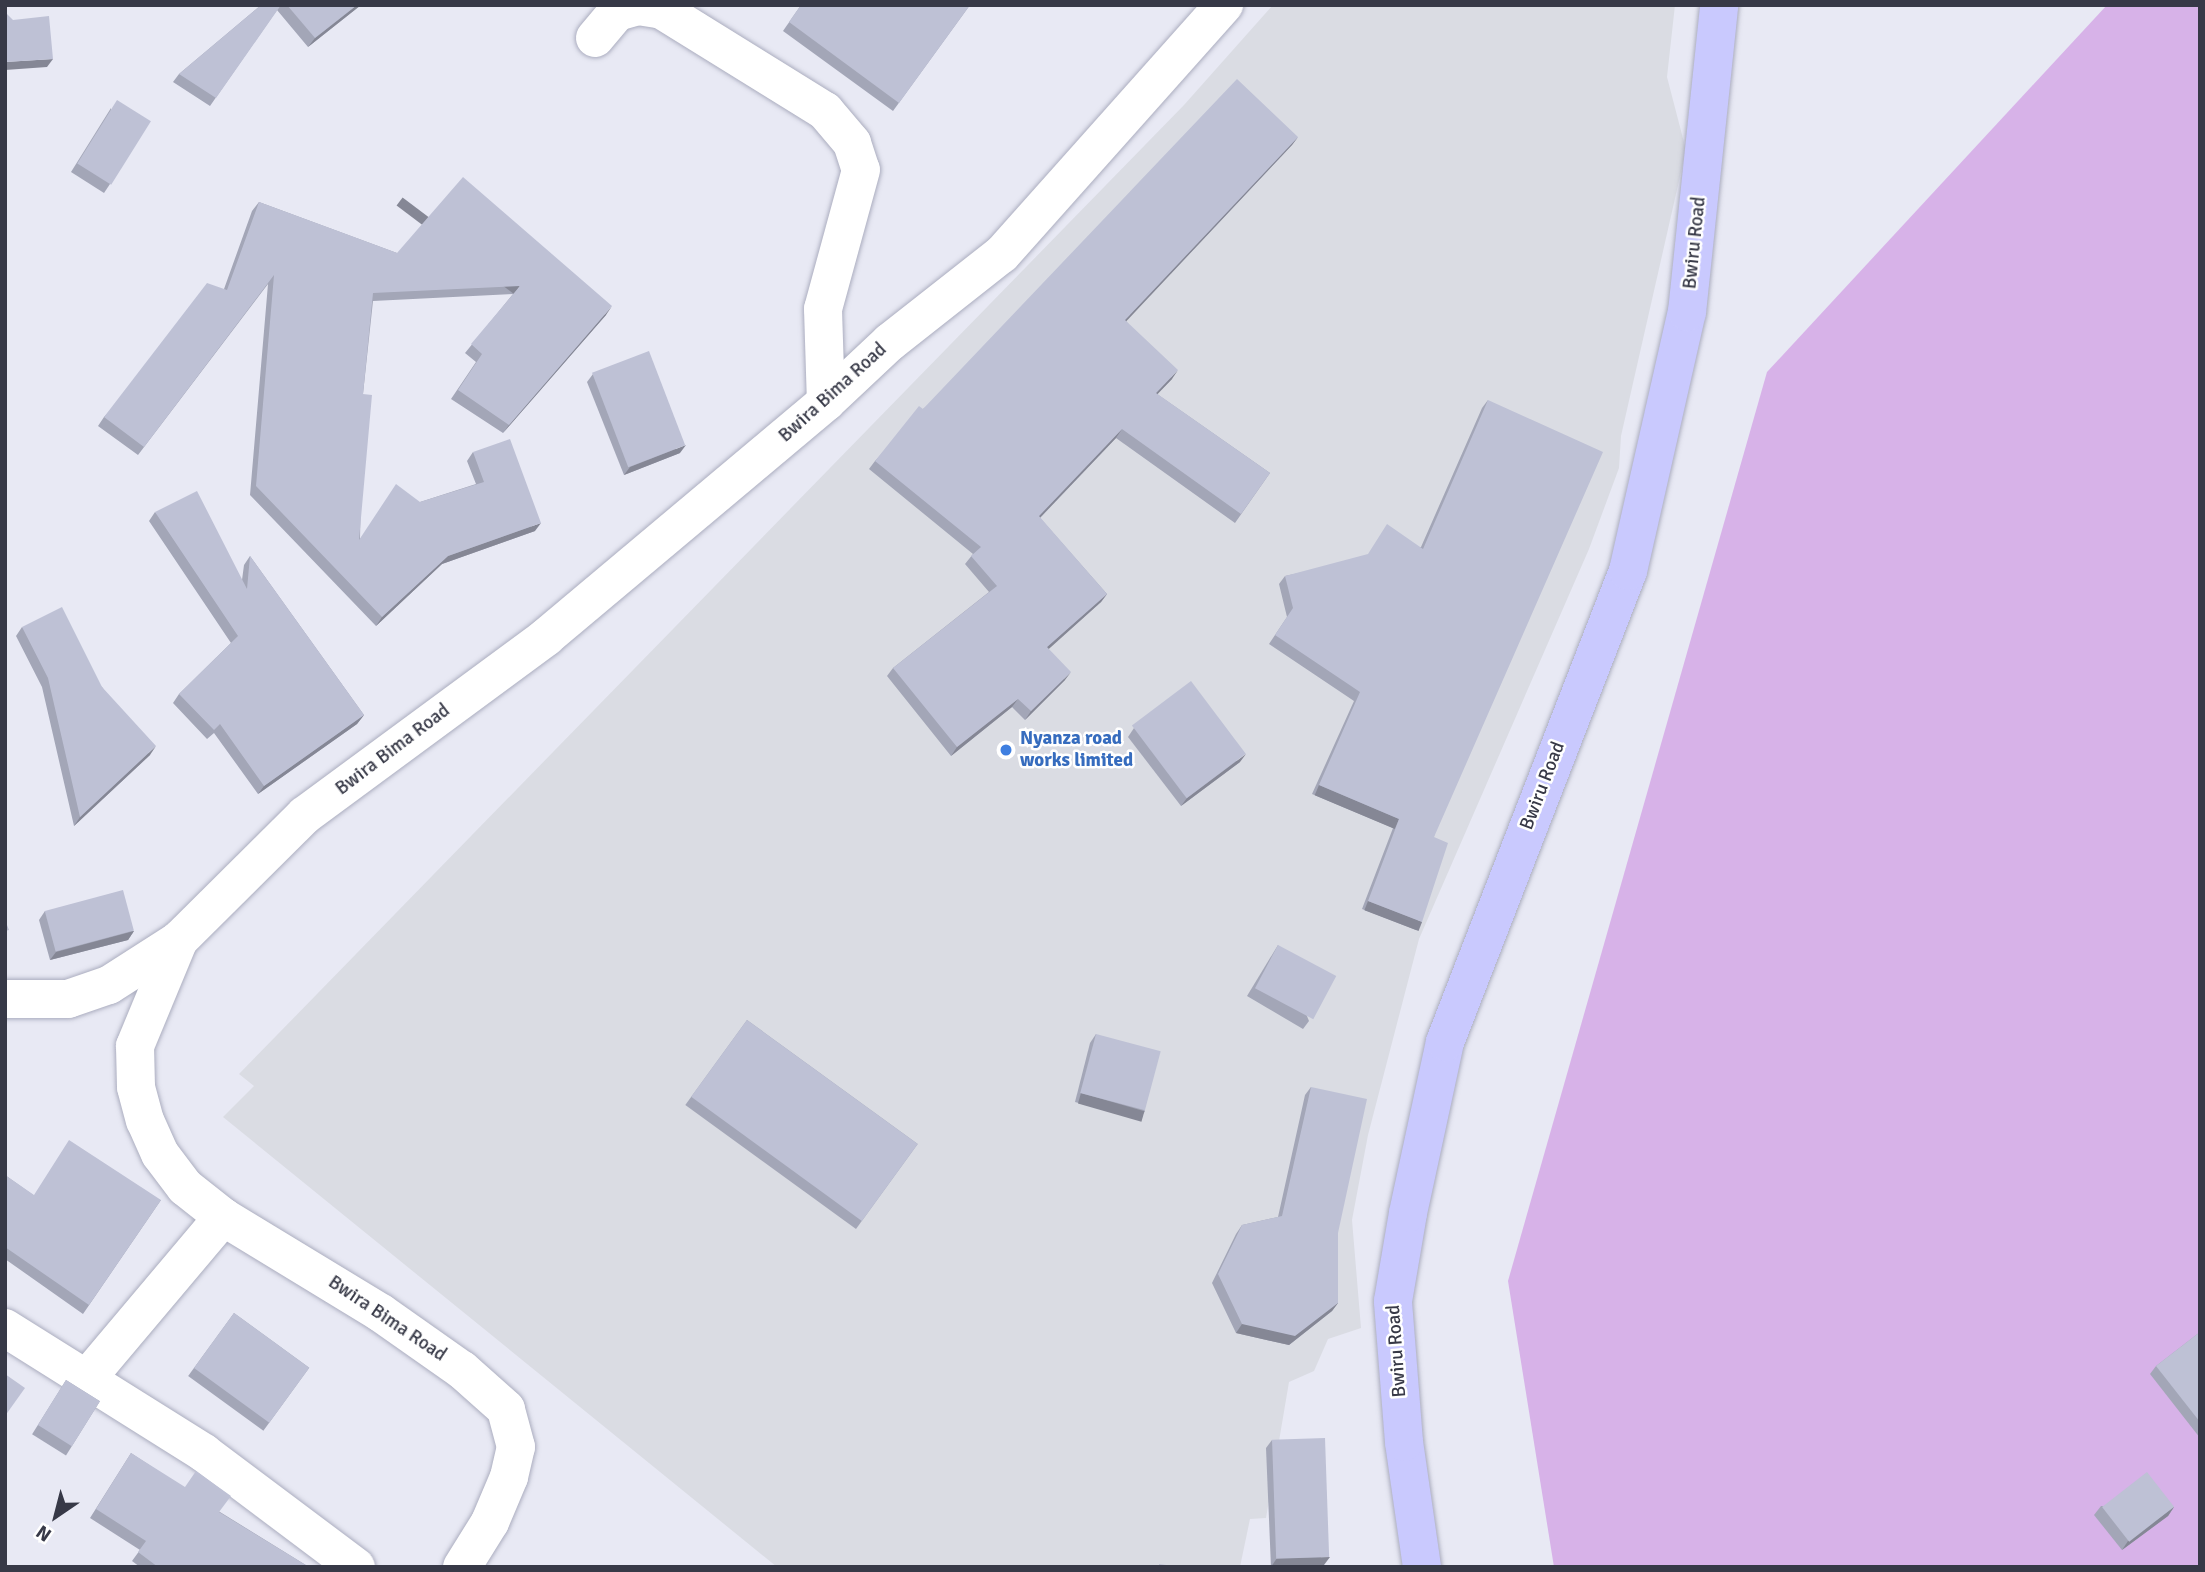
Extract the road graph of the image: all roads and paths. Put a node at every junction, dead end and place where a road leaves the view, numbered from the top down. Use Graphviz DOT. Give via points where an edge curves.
graph roads {
  1 [pos="1223,5"];
  2 [pos="1719,5"];
  3 [pos="595,38"];
  4 [pos="826,402"];
  5 [pos="179,940"];
  6 [pos="5,999"];
  7 [pos="223,1217"];
  8 [pos="5,1328"];
  9 [pos="89,1376"];
  10 [pos="356,1567"];
  11 [pos="462,1567"];
  12 [pos="1422,1567"];
  1 -- 4 [label="street, Bwira Bima Road" via="1002,254 890,342"];
  2 -- 12 [label="main road, Bwiru Road" via="1687,312 1628,571 1445,1042 1408,1213 1393,1301 1404,1442"];
  3 -- 4 [label="street" via="617,12 638,6 662,10 825,111 852,143 861,170 823,309"];
  4 -- 5 [label="street, Bwira Bima Road" via="546,637 305,815"];
  5 -- 6 [label="street" via="109,985 68,999"];
  5 -- 7 [label="street, Bwira Bima Road" via="135,1046 136,1087 160,1154 185,1187"];
  7 -- 9 [label="street"];
  7 -- 11 [label="street, Bwira Bima Road" via="382,1313 462,1370 506,1409 516,1447 509,1477 490,1522"];
  8 -- 9 [label="street"];
  9 -- 10 [label="street" via="204,1453"];
}
